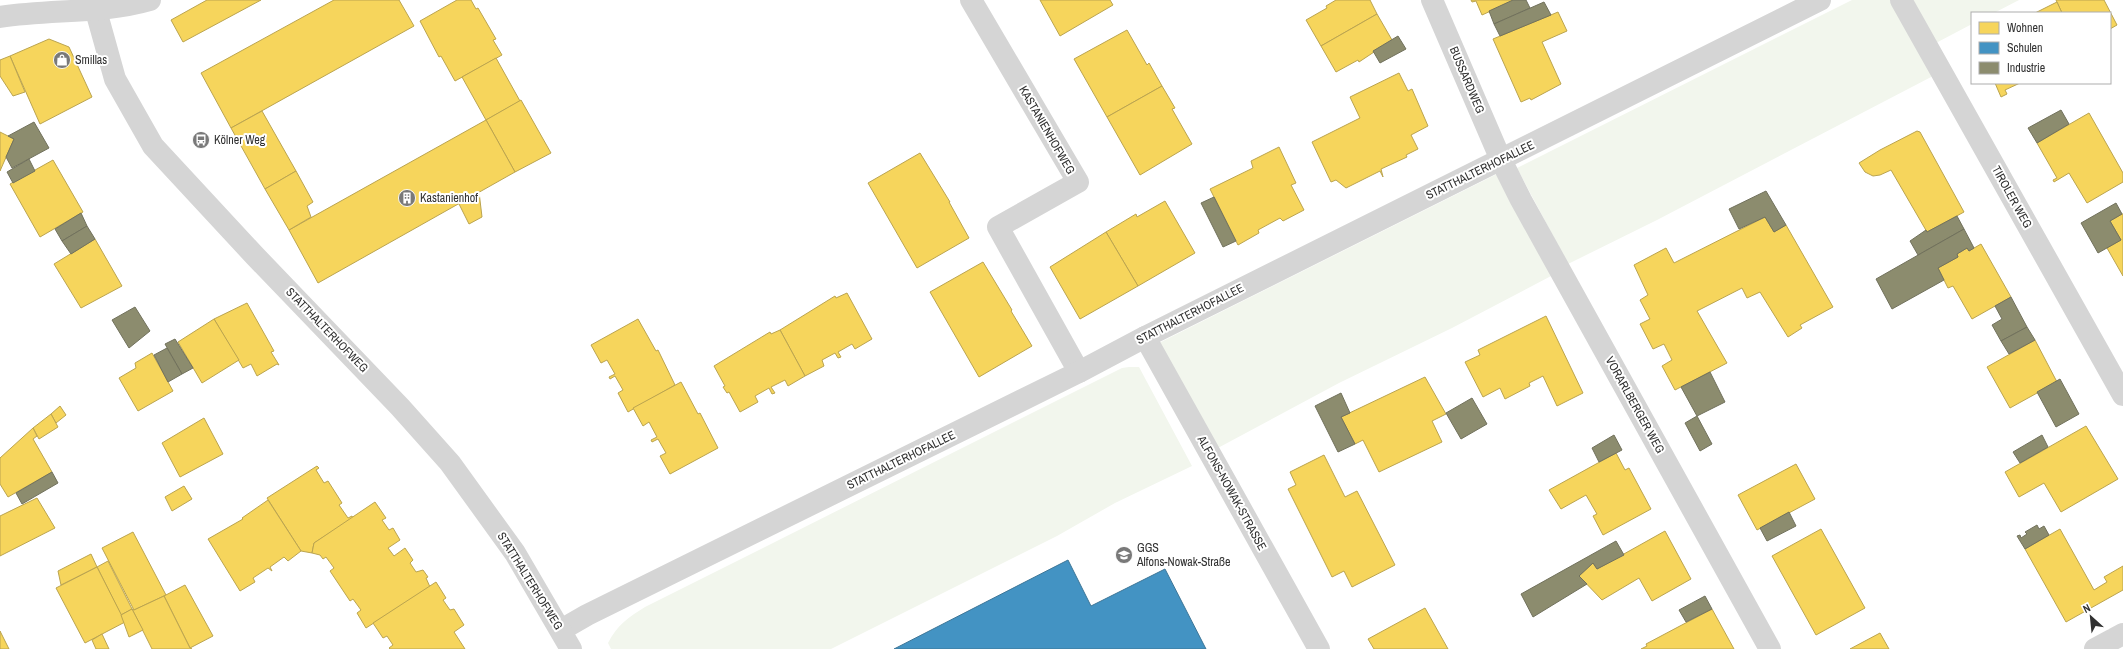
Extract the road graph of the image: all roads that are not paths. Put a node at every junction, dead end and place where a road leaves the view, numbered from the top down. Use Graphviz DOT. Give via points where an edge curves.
graph roads {
  1 [pos="150,0"];
  2 [pos="971,0"];
  3 [pos="1432,0"];
  4 [pos="1820,0"];
  5 [pos="1901,0"];
  6 [pos="94,4"];
  7 [pos="0,17"];
  8 [pos="1501,160"];
  9 [pos="1145,336"];
  10 [pos="1078,372"];
  11 [pos="2123,395"];
  12 [pos="561,630"];
  13 [pos="2123,634"];
  14 [pos="571,649"];
  15 [pos="1319,649"];
  16 [pos="1770,649"];
  17 [pos="2095,649"];
  1 -- 6 [label="street" via="117,8"];
  2 -- 10 [label="street, KASTANIENHOFWEG" via="1078,182 998,227"];
  3 -- 8 [label="street, BUSSARDWEG"];
  4 -- 8 [label="street, STATTHALTERHOFALLEE"];
  5 -- 11 [label="street, TIROLER WEG"];
  6 -- 7 [label="street"];
  6 -- 12 [label="street, STATTHALTERHOFWEG" via="115,79 153,146 400,407 450,464 515,553"];
  8 -- 9 [label="street, STATTHALTERHOFALLEE"];
  8 -- 16 [label="street, VORARLBERGER WEG"];
  9 -- 10 [label="street, STATTHALTERHOFALLEE"];
  9 -- 15 [label="street, ALFONS-NOWAK-STRASSE"];
  10 -- 12 [label="street, STATTHALTERHOFALLEE" via="586,615"];
  12 -- 14 [label="street, STATTHALTERHOFWEG"];
  13 -- 17 [label="street"];
}
